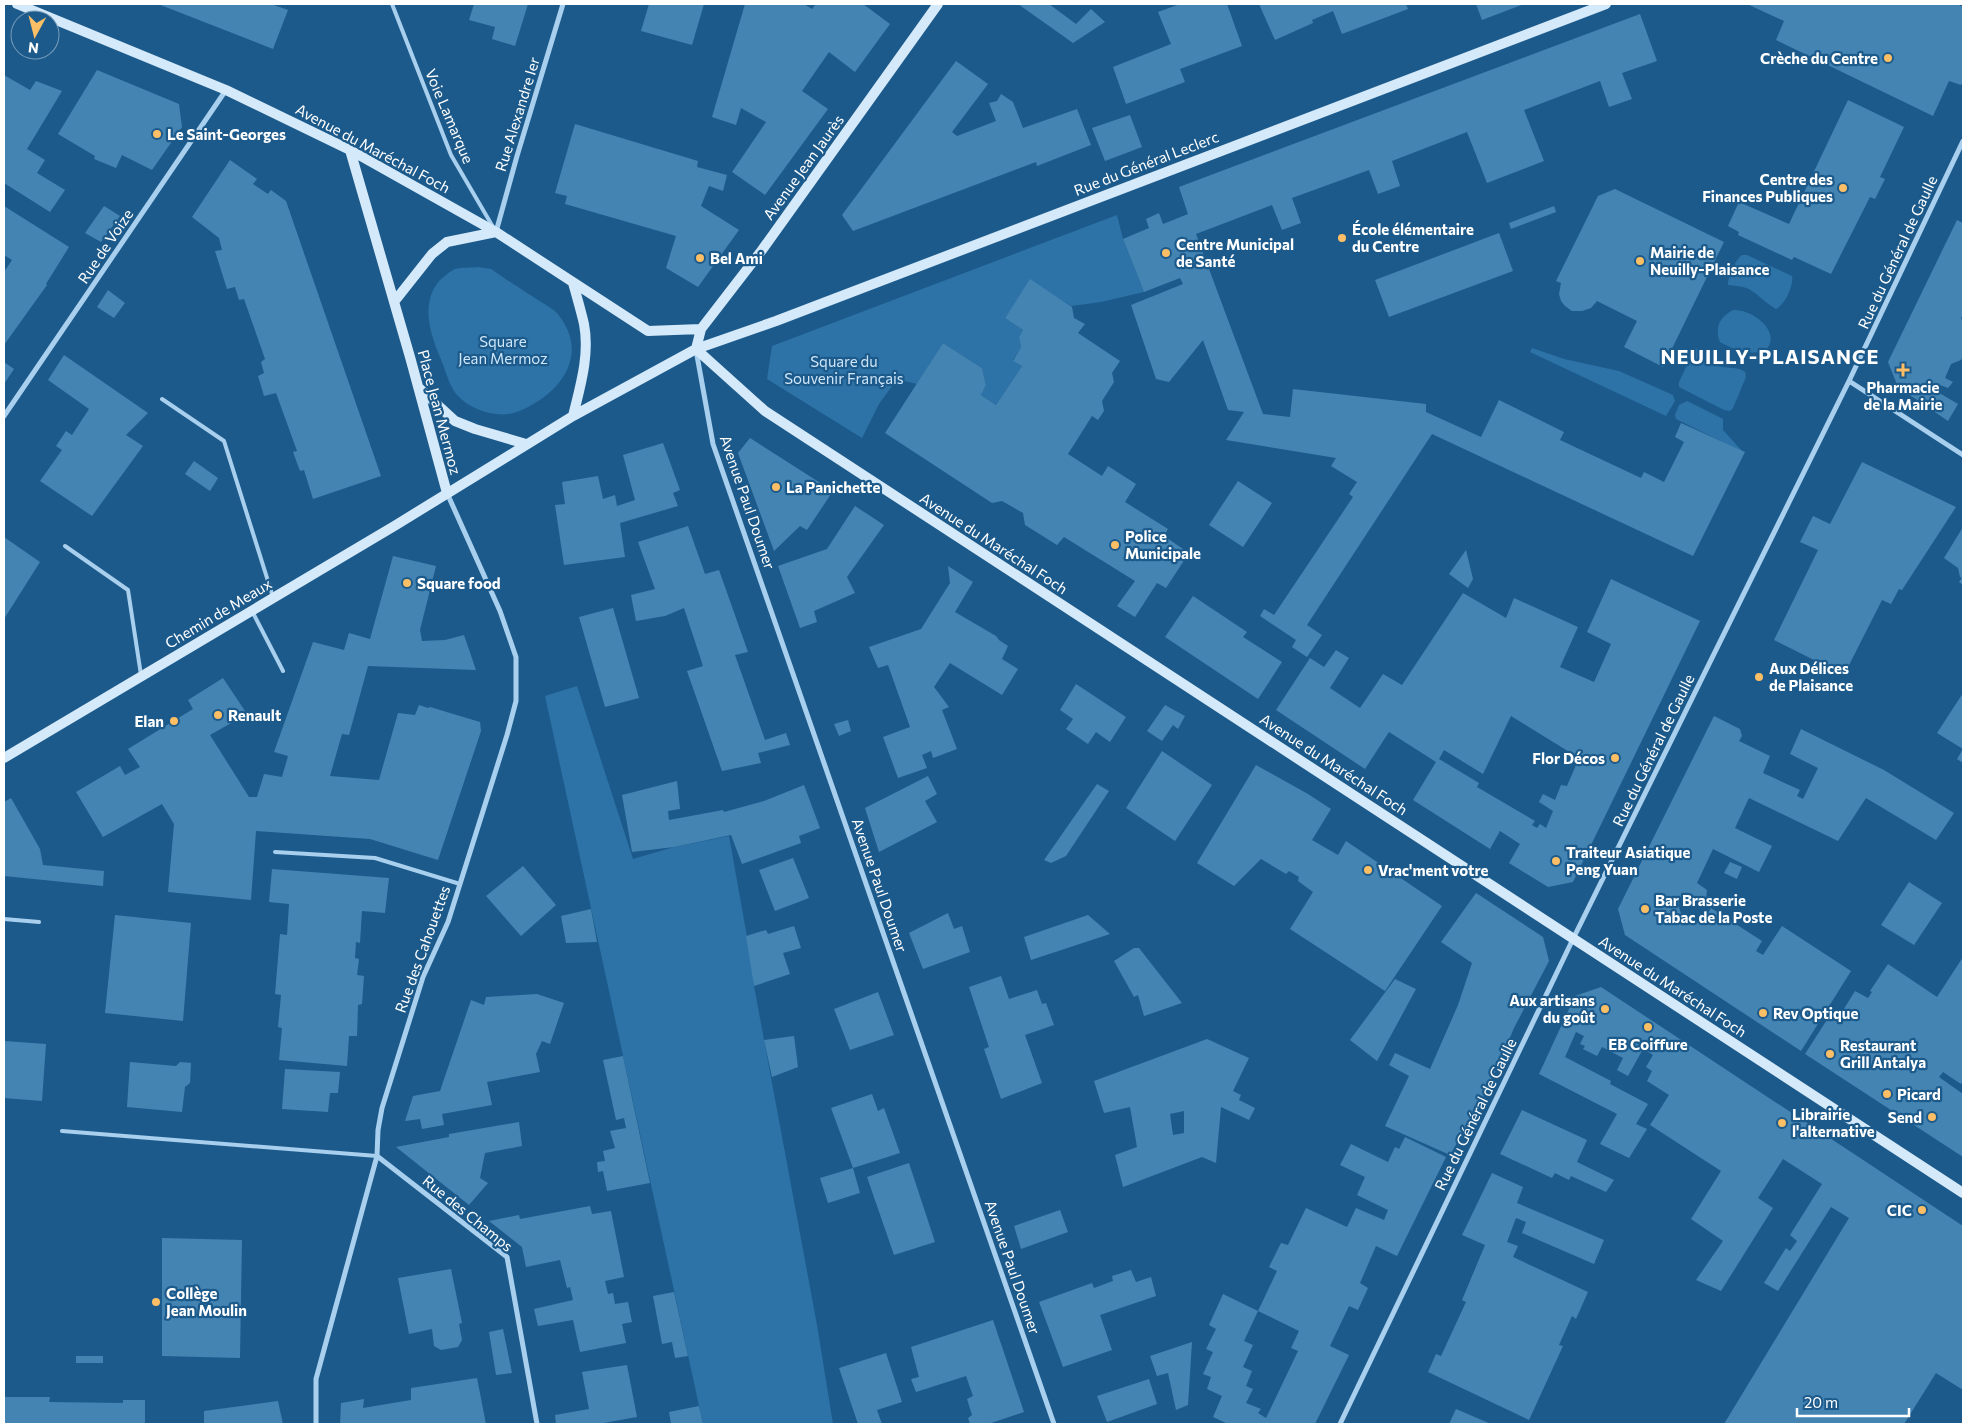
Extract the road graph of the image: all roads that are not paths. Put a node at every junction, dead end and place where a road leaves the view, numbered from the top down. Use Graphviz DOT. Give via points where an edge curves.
graph roads {
  1 [pos="17,4"];
  2 [pos="392,4"];
  3 [pos="563,4"];
  4 [pos="938,4"];
  5 [pos="1606,4"];
  6 [pos="226,90"];
  7 [pos="1963,141"];
  8 [pos="350,150"];
  9 [pos="496,232"];
  10 [pos="573,283"];
  11 [pos="394,302"];
  12 [pos="701,329"];
  13 [pos="696,350"];
  14 [pos="1849,381"];
  15 [pos="418,387"];
  16 [pos="162,400"];
  17 [pos="4,416"];
  18 [pos="572,416"];
  19 [pos="526,444"];
  20 [pos="1963,455"];
  21 [pos="446,493"];
  22 [pos="65,546"];
  23 [pos="273,598"];
  24 [pos="252,610"];
  25 [pos="283,671"];
  26 [pos="141,676"];
  27 [pos="4,758"];
  28 [pos="276,852"];
  29 [pos="460,884"];
  30 [pos="4,919"];
  31 [pos="39,922"];
  32 [pos="1573,939"];
  33 [pos="62,1131"];
  34 [pos="377,1156"];
  35 [pos="1963,1193"];
  36 [pos="316,1424"];
  37 [pos="537,1424"];
  38 [pos="1054,1424"];
  39 [pos="1340,1424"];
  1 -- 6 [label="main road, Avenue du Maréchal Foch"];
  2 -- 9 [label="lane, Voie Lamarque" via="451,155"];
  3 -- 9 [label="street, Rue Alexandre Ier"];
  4 -- 12 [label="main road, Avenue Jean Jaurès" via="762,250"];
  5 -- 13 [label="main road, Rue du Général Leclerc"];
  6 -- 8 [label="main road, Avenue du Maréchal Foch"];
  6 -- 17 [label="street, Rue de Voize"];
  7 -- 14 [label="street, Rue du Général de Gaulle"];
  8 -- 9 [label="main road, Avenue du Maréchal Foch"];
  8 -- 11 [label="main road, Place Jean Mermoz"];
  9 -- 10 [label="main road, Avenue du Maréchal Foch"];
  9 -- 11 [label="main road" via="446,242 432,254"];
  10 -- 12 [label="main road, Avenue du Maréchal Foch" via="648,331"];
  10 -- 18 [label="main road" via="586,347"];
  11 -- 15 [label="main road, Place Jean Mermoz"];
  12 -- 13 [label="main road, Avenue Jean Jaurès"];
  13 -- 18 [label="main road, Place Jean Mermoz"];
  13 -- 32 [label="main road, Avenue du Maréchal Foch" via="765,411"];
  13 -- 38 [label="street, Avenue Paul Doumer" via="713,444"];
  14 -- 20 [label="street"];
  14 -- 32 [label="street, Rue du Général de Gaulle"];
  15 -- 19 [label="main road" via="455,421"];
  15 -- 21 [label="main road, Place Jean Mermoz"];
  16 -- 23 [label="lane" via="224,441"];
  18 -- 19 [label="main road, Place Jean Mermoz"];
  19 -- 21 [label="main road, Place Jean Mermoz"];
  21 -- 23 [label="main road, Chemin de Meaux"];
  21 -- 29 [label="street, Rue des Cahouettes" via="500,611 516,657 516,702"];
  22 -- 26 [label="lane" via="128,590"];
  23 -- 24 [label="main road, Chemin de Meaux"];
  24 -- 25 [label="lane"];
  24 -- 26 [label="main road, Chemin de Meaux"];
  26 -- 27 [label="main road, Chemin de Meaux"];
  28 -- 29 [label="lane" via="376,858"];
  29 -- 34 [label="street, Rue des Cahouettes" via="448,922 423,977 382,1108"];
  30 -- 31 [label="lane"];
  32 -- 35 [label="main road, Avenue du Maréchal Foch"];
  32 -- 39 [label="street, Rue du Général de Gaulle"];
  33 -- 34 [label="lane"];
  34 -- 36 [label="street, Rue des Cahouettes" via="316,1379"];
  34 -- 37 [label="street, Rue des Champs" via="507,1258"];
}
